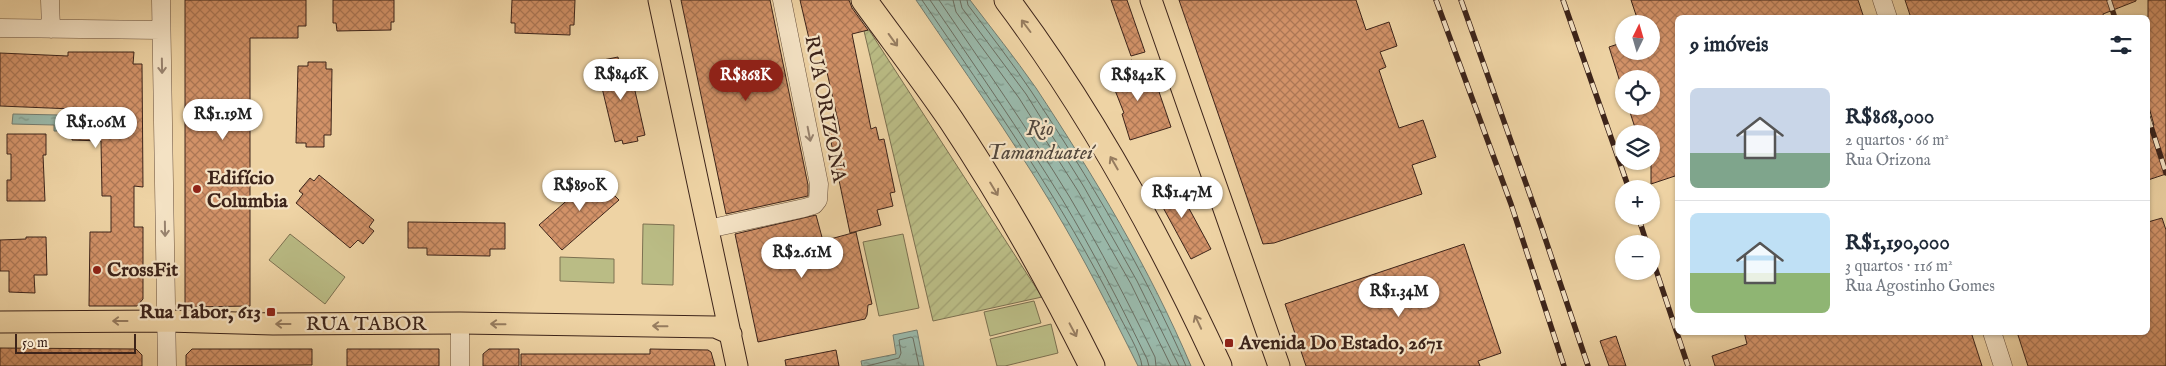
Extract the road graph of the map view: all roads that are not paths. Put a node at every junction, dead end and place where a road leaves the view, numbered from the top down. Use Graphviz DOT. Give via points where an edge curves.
graph roads {
  1 [pos="50,0"];
  2 [pos="161,0"];
  3 [pos="659,0"];
  4 [pos="782,0"];
  5 [pos="864,0"];
  6 [pos="1007,0"];
  7 [pos="1152,0"];
  8 [pos="1882,0"];
  9 [pos="1887,15"];
  10 [pos="0,28"];
  11 [pos="51,29"];
  12 [pos="161,30"];
  13 [pos="708,229"];
  14 [pos="722,297"];
  15 [pos="167,321"];
  16 [pos="0,322"];
  17 [pos="460,323"];
  18 [pos="709,327"];
  19 [pos="731,334"];
  20 [pos="1993,335"];
  21 [pos="167,366"];
  22 [pos="460,366"];
  23 [pos="737,366"];
  24 [pos="1092,366"];
  25 [pos="1219,366"];
  26 [pos="1279,366"];
  27 [pos="2003,366"];
  1 -- 11 [label="street"];
  2 -- 12 [label="street"];
  3 -- 13 [label="main road"];
  4 -- 13 [label="street, RUA ORIZONA, one-way" via="819,184 818,200 804,208"];
  5 -- 24 [label="highway, one-way" via="972,153"];
  25 -- 6 [label="highway, one-way" via="1188,299 1126,183 1080,105"];
  7 -- 26 [label="main road"];
  8 -- 9 [label="street"];
  10 -- 11 [label="street"];
  11 -- 12 [label="street"];
  12 -- 15 [label="street, one-way"];
  13 -- 14 [label="main road"];
  14 -- 18 [label="main road" via="718,314"];
  14 -- 19 [label="main road"];
  15 -- 16 [label="main road, RUA TABOR, one-way"];
  17 -- 15 [label="main road, RUA TABOR, one-way"];
  15 -- 21 [label="street"];
  18 -- 17 [label="main road, RUA TABOR, one-way"];
  17 -- 22 [label="street"];
  18 -- 19 [label="main road, RUA TABOR"];
  19 -- 23 [label="main road"];
  20 -- 27 [label="street"];
}
